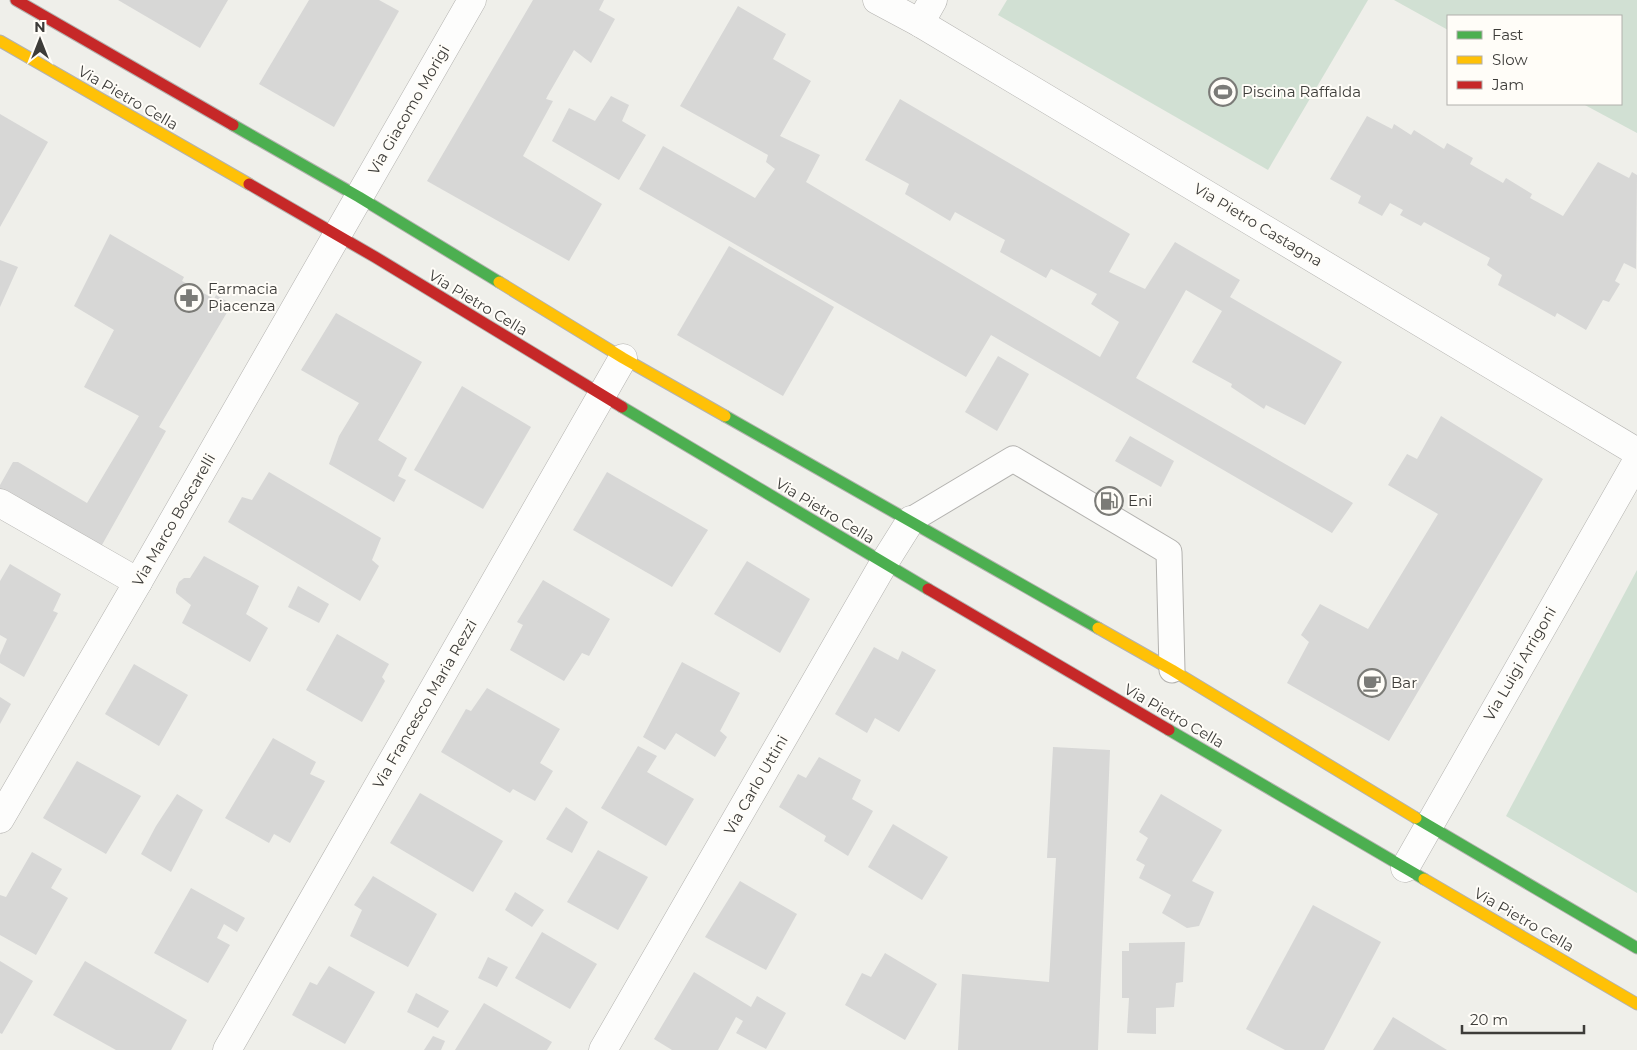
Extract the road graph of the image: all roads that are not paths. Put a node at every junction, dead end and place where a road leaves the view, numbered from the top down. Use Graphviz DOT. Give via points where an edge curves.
graph roads {
  1 [pos="16,0"];
  2 [pos="472,0"];
  3 [pos="877,0"];
  4 [pos="926,11"];
  5 [pos="0,41"];
  6 [pos="347,218"];
  7 [pos="624,358"];
  8 [pos="601,395"];
  9 [pos="1637,452"];
  10 [pos="1637,461"];
  11 [pos="0,503"];
  12 [pos="911,520"];
  13 [pos="884,563"];
  14 [pos="138,582"];
  15 [pos="1172,670"];
  16 [pos="0,819"];
  17 [pos="1428,826"];
  18 [pos="1405,868"];
  19 [pos="1637,948"];
  20 [pos="1637,1004"];
  21 [pos="226,1050"];
  22 [pos="603,1050"];
  1 -- 6 [label="main road, Via Pietro Cella"];
  2 -- 6 [label="street, Via Giacomo Morigi"];
  3 -- 4 [label="street, Via Pietro Castagna"];
  4 -- 9 [label="street, Via Pietro Castagna"];
  5 -- 6 [label="main road, Via Pietro Cella"];
  6 -- 7 [label="main road, Via Pietro Cella"];
  6 -- 8 [label="main road, Via Pietro Cella" via="374,257"];
  6 -- 14 [label="street, Via Marco Boscarelli"];
  7 -- 8 [label="street, Via Francesco Maria Rezzi"];
  7 -- 12 [label="main road, Via Pietro Cella"];
  8 -- 13 [label="main road, Via Pietro Cella"];
  8 -- 21 [label="street, Via Francesco Maria Rezzi"];
  10 -- 17 [label="street, Via Luigi Arrigoni"];
  11 -- 14 [label="street"];
  12 -- 13 [label="street, Via Carlo Uttini"];
  12 -- 15 [label="main road, Via Pietro Cella"];
  12 -- 15 [label="lane" via="1013,459 1169,552"];
  13 -- 18 [label="main road, Via Pietro Cella"];
  13 -- 22 [label="street, Via Carlo Uttini"];
  14 -- 16 [label="street, Via Marco Boscarelli"];
  15 -- 17 [label="main road, Via Pietro Cella"];
  17 -- 18 [label="street, Via Luigi Arrigoni"];
  17 -- 19 [label="main road, Via Pietro Cella"];
  18 -- 20 [label="main road, Via Pietro Cella"];
}
